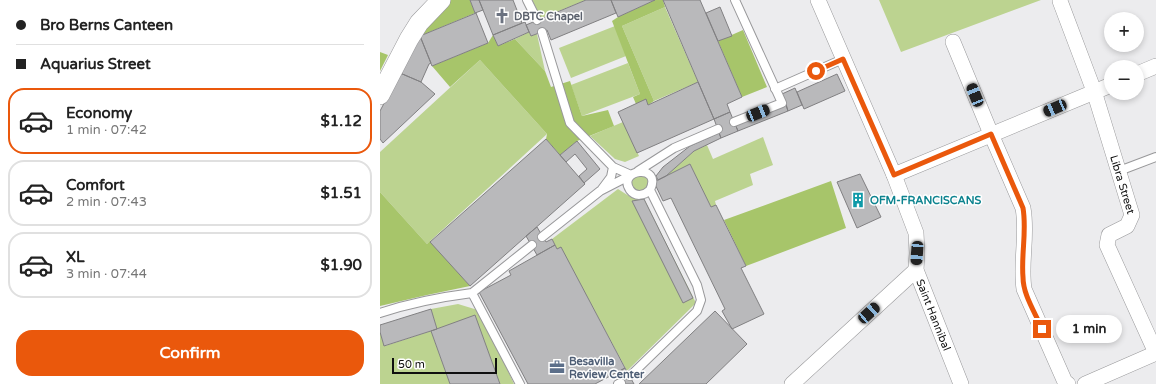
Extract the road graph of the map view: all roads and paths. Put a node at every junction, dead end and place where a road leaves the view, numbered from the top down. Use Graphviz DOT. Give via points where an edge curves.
graph roads {
  1 [pos="441,0"];
  2 [pos="527,0"];
  3 [pos="735,0"];
  4 [pos="818,0"];
  5 [pos="1060,1"];
  6 [pos="537,20"];
  7 [pos="542,32"];
  8 [pos="953,42"];
  9 [pos="843,59"];
  10 [pos="1156,66"];
  11 [pos="1144,71"];
  12 [pos="1104,87"];
  13 [pos="775,89"];
  14 [pos="1094,91"];
  15 [pos="380,95"];
  16 [pos="734,122"];
  17 [pos="718,129"];
  18 [pos="991,134"];
  19 [pos="1156,157"];
  20 [pos="613,167"];
  21 [pos="1120,171"];
  22 [pos="635,173"];
  23 [pos="894,175"];
  24 [pos="650,190"];
  25 [pos="600,191"];
  26 [pos="542,237"];
  27 [pos="532,245"];
  28 [pos="916,270"];
  29 [pos="472,293"];
  30 [pos="380,312"];
  31 [pos="1156,353"];
  32 [pos="630,376"];
  33 [pos="955,381"];
  34 [pos="520,384"];
  35 [pos="792,384"];
  36 [pos="1068,384"];
  37 [pos="1085,384"];
  1 -- 15 [label="street" via="419,23 409,38"];
  2 -- 6 [label="lane"];
  3 -- 13 [label="lane"];
  4 -- 9 [label="street, Saint Hannibal"];
  5 -- 14 [label="street, Libra Street"];
  7 -- 20 [label="lane" via="570,123"];
  8 -- 18 [label="street"];
  9 -- 13 [label="lane"];
  9 -- 23 [label="street, Saint Hannibal"];
  10 -- 11 [label="street"];
  12 -- 14 [label="street"];
  13 -- 16 [label="lane" via="782,103"];
  14 -- 18 [label="street"];
  14 -- 21 [label="street, Libra Street"];
  17 -- 22 [label="lane" via="674,148"];
  18 -- 23 [label="street"];
  18 -- 36 [label="street" via="1023,208 1024,289"];
  19 -- 21 [label="lane"];
  20 -- 22 [label="lane"];
  20 -- 25 [label="lane" via="611,177"];
  21 -- 31 [label="street, Libra Street" via="1132,215 1127,226 1109,236 1107,245"];
  22 -- 24 [label="lane" via="649,175 652,183"];
  22 -- 24 [label="lane" via="629,178 628,186 633,193 644,195"];
  22 -- 25 [label="lane"];
  23 -- 28 [label="street, Saint Hannibal" via="916,233"];
  24 -- 32 [label="lane" via="697,284 701,300 697,311"];
  25 -- 26 [label="lane"];
  27 -- 29 [label="lane"];
  28 -- 33 [label="street, Saint Hannibal"];
  28 -- 35 [label="street"];
  29 -- 30 [label="lane" via="434,298"];
  29 -- 34 [label="lane"];
  31 -- 37 [label="street"];
}
